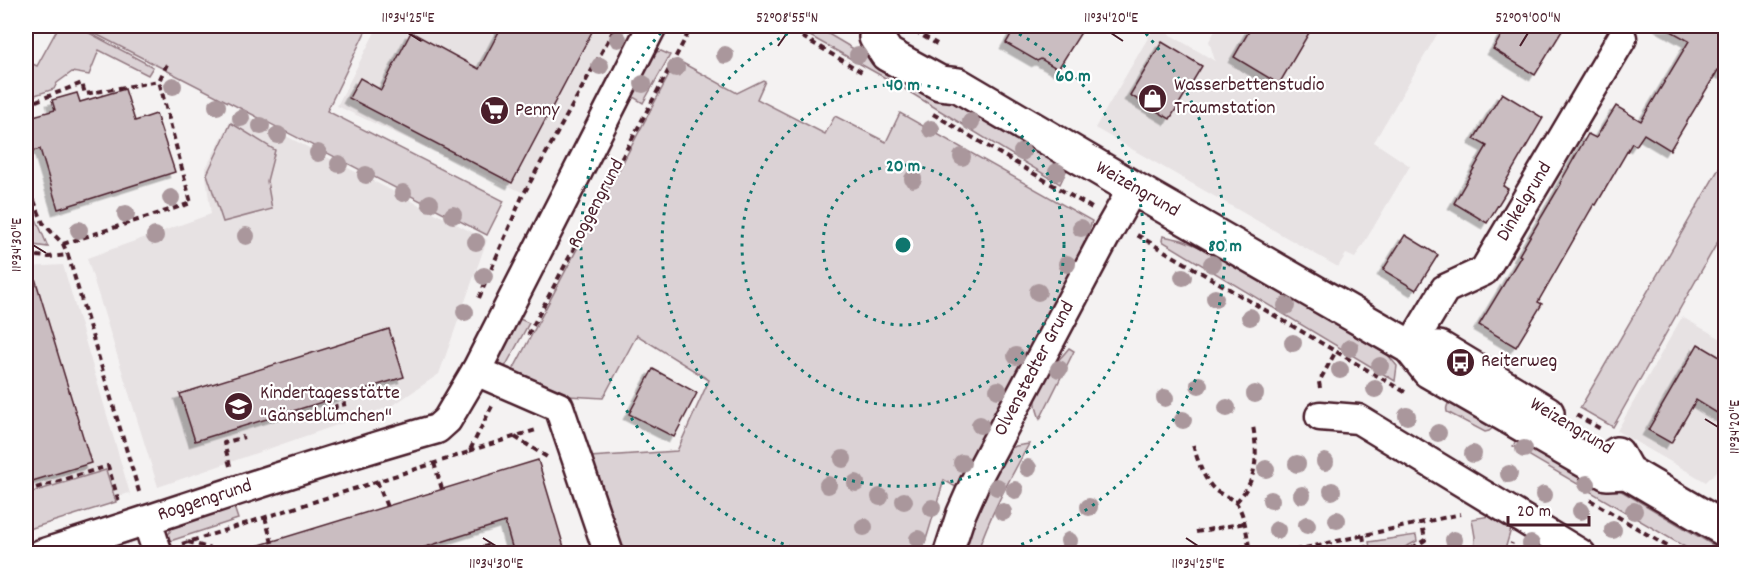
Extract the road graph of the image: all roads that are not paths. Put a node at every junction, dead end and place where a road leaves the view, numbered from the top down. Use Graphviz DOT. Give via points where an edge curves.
graph roads {
  1 [pos="652,26"];
  2 [pos="867,31"];
  3 [pos="1622,38"];
  4 [pos="1133,188"];
  5 [pos="1410,347"];
  6 [pos="476,371"];
  7 [pos="1320,416"];
  8 [pos="145,512"];
  9 [pos="1725,530"];
  10 [pos="41,554"];
  11 [pos="158,554"];
  12 [pos="609,554"];
  13 [pos="948,554"];
  14 [pos="1581,554"];
  1 -- 6 [label="street, Roggengrund"];
  2 -- 4 [label="main road, Weizengrund" via="897,40 950,68 958,85"];
  3 -- 5 [label="street, Dinkelgrund" via="1484,271 1445,289"];
  4 -- 5 [label="main road, Weizengrund"];
  4 -- 13 [label="street, Olvenstedter Grund" via="976,480"];
  5 -- 9 [label="main road, Weizengrund" via="1439,348 1619,455 1627,472"];
  6 -- 8 [label="street, Roggengrund" via="447,420 437,429"];
  6 -- 12 [label="street" via="559,407"];
  7 -- 14 [label="street" via="1358,419"];
  8 -- 10 [label="street, Roggengrund"];
  8 -- 11 [label="street, Roggengrund"];
}
